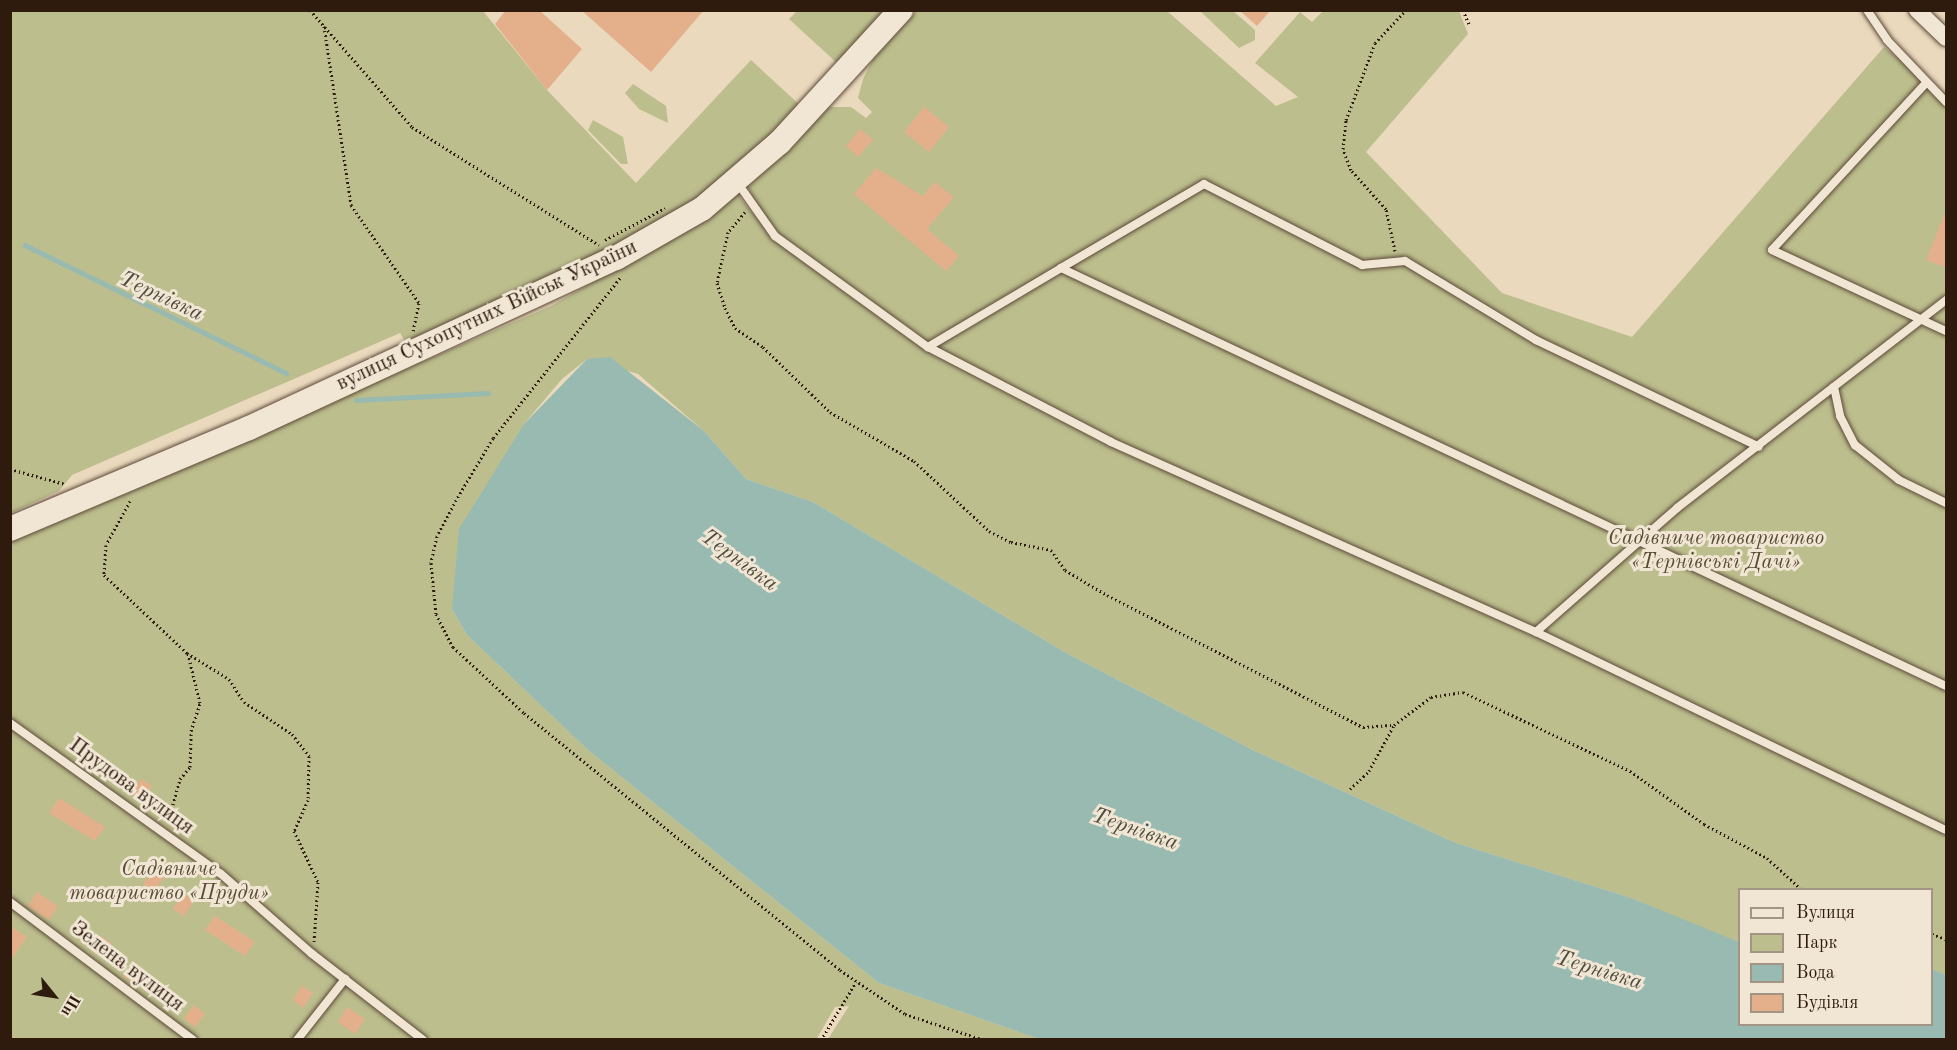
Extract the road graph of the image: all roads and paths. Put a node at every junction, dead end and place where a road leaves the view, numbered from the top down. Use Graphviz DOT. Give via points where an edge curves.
graph roads {
  1 [pos="310,10"];
  2 [pos="901,10"];
  3 [pos="1406,10"];
  4 [pos="1463,10"];
  5 [pos="1867,10"];
  6 [pos="1917,10"];
  7 [pos="324,24"];
  8 [pos="1470,24"];
  9 [pos="1947,38"];
  10 [pos="1926,83"];
  11 [pos="1947,102"];
  12 [pos="737,182"];
  13 [pos="752,204"];
  14 [pos="672,205"];
  15 [pos="590,252"];
  16 [pos="613,258"];
  17 [pos="1397,262"];
  18 [pos="1061,268"];
  19 [pos="1947,300"];
  20 [pos="1921,319"];
  21 [pos="1947,332"];
  22 [pos="422,336"];
  23 [pos="928,347"];
  24 [pos="1834,387"];
  25 [pos="1759,447"];
  26 [pos="10,469"];
  27 [pos="143,473"];
  28 [pos="73,481"];
  29 [pos="1947,503"];
  30 [pos="10,529"];
  31 [pos="1641,539"];
  32 [pos="1536,632"];
  33 [pos="187,652"];
  34 [pos="1947,686"];
  35 [pos="11,724"];
  36 [pos="1394,725"];
  37 [pos="1350,789"];
  38 [pos="1947,830"];
  39 [pos="165,834"];
  40 [pos="1800,888"];
  41 [pos="10,902"];
  42 [pos="311,953"];
  43 [pos="345,980"];
  44 [pos="856,982"];
  45 [pos="193,1040"];
  46 [pos="297,1040"];
  47 [pos="423,1040"];
  48 [pos="821,1040"];
  49 [pos="984,1040"];
  1 -- 7 [label="path"];
  2 -- 12 [label="street, вулиця Сухопутних Військ України"];
  3 -- 17 [label="path" via="1375,43 1346,120 1343,149 1351,170 1386,209"];
  4 -- 8 [label="path"];
  5 -- 10 [label="lane"];
  6 -- 9 [label="street"];
  7 -- 16 [label="path" via="412,127"];
  7 -- 22 [label="path" via="351,206 419,303 412,340"];
  10 -- 11 [label="lane"];
  10 -- 20 [label="lane" via="1772,250"];
  12 -- 13 [label="lane"];
  12 -- 16 [label="street, вулиця Сухопутних Військ України" via="702,209"];
  13 -- 23 [label="lane" via="775,236"];
  13 -- 36 [label="path" via="728,232 717,283 725,308 735,328 763,347 830,412 914,460 989,531 1011,542 1051,550 1065,570 1107,594 1363,727"];
  14 -- 16 [label="path" via="645,214"];
  15 -- 16 [label="path"];
  16 -- 27 [label="street, вулиця Сухопутних Військ України"];
  16 -- 44 [label="path" via="493,438 437,536 431,563 436,614 453,646 524,713"];
  17 -- 18 [label="lane" via="1362,265 1204,184"];
  17 -- 25 [label="lane" via="1405,261 1536,340"];
  18 -- 23 [label="lane"];
  18 -- 31 [label="lane"];
  19 -- 20 [label="lane"];
  20 -- 21 [label="lane"];
  20 -- 24 [label="lane"];
  23 -- 32 [label="lane" via="1111,442"];
  24 -- 25 [label="lane"];
  24 -- 29 [label="lane" via="1839,416 1855,445 1899,480"];
  25 -- 31 [label="lane"];
  26 -- 28 [label="path" via="63,484"];
  27 -- 30 [label="street, вулиця Сухопутних Військ України"];
  27 -- 33 [label="path" via="140,491 115,521 104,575"];
  31 -- 32 [label="lane"];
  31 -- 34 [label="lane"];
  32 -- 38 [label="lane"];
  33 -- 39 [label="path" via="198,676 200,703 191,731 190,767 180,779"];
  33 -- 42 [label="path" via="229,679 244,702 292,734 309,756 308,800 294,831 318,882"];
  35 -- 39 [label="lane, Прудова вулиця"];
  36 -- 37 [label="path" via="1369,771"];
  36 -- 40 [label="path" via="1431,698 1462,692 1630,771 1704,824 1767,858"];
  39 -- 42 [label="lane, Прудова вулиця" via="221,874"];
  41 -- 45 [label="lane, Зелена вулиця"];
  42 -- 43 [label="lane, Прудова вулиця"];
  43 -- 46 [label="lane"];
  43 -- 47 [label="lane, Прудова вулиця"];
  44 -- 48 [label="path"];
  44 -- 49 [label="path" via="905,1014"];
}
